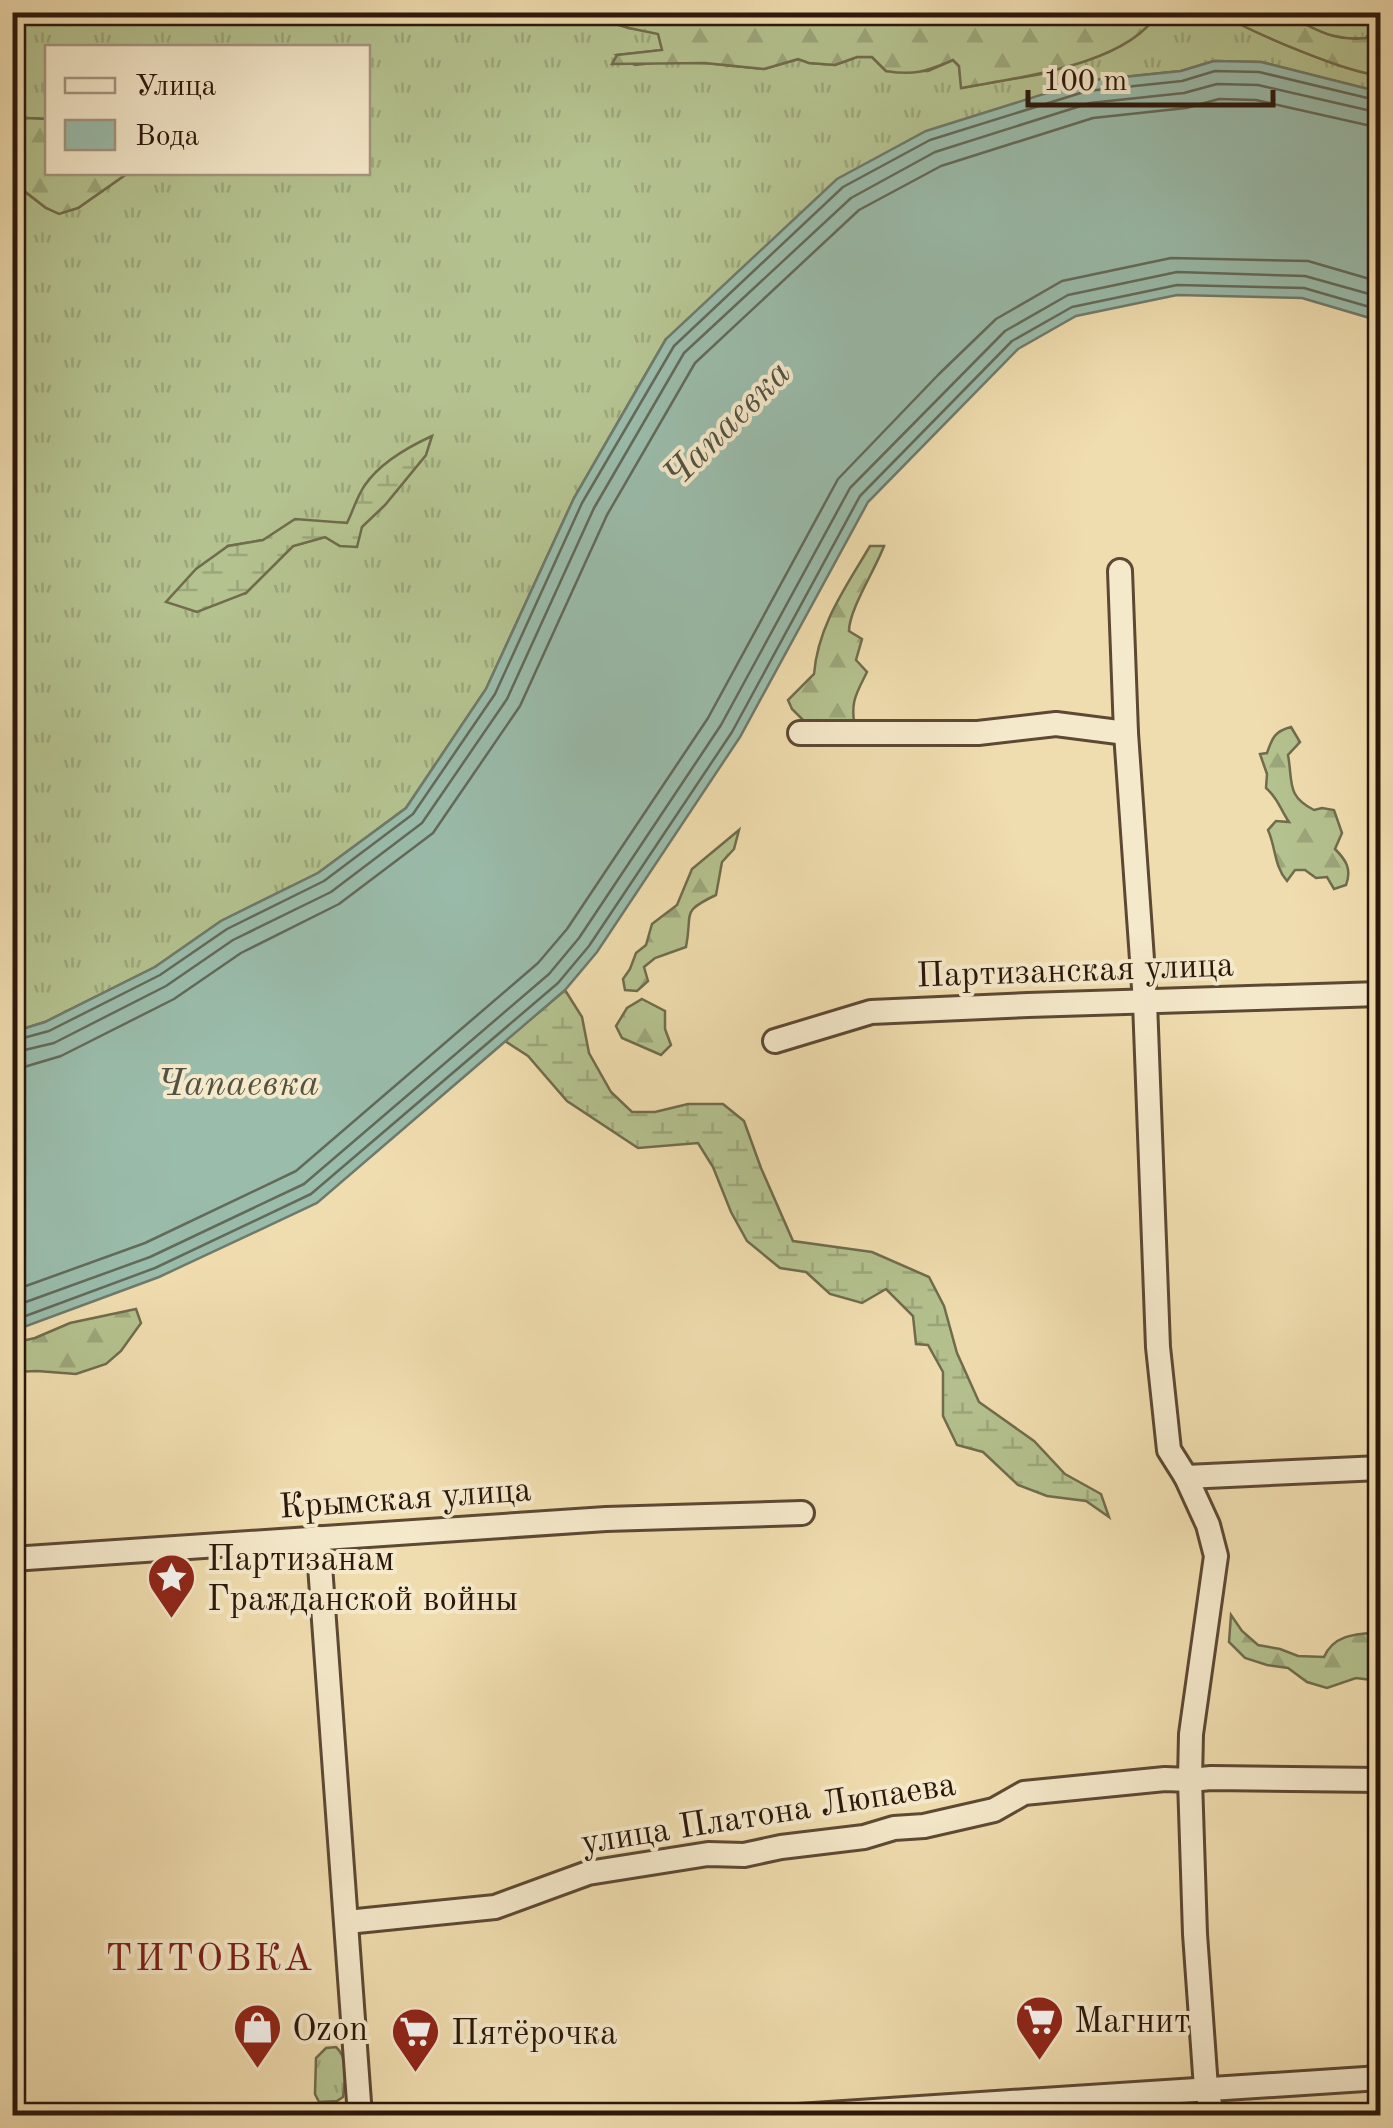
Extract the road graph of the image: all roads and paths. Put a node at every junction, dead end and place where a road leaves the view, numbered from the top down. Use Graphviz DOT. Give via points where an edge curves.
graph roads {
  1 [pos="1120,571"];
  2 [pos="800,733"];
  3 [pos="1126,733"];
  4 [pos="1380,994"];
  5 [pos="1144,1002"];
  6 [pos="776,1041"];
  7 [pos="1380,1468"];
  8 [pos="1186,1477"];
  9 [pos="802,1513"];
  10 [pos="318,1538"];
  11 [pos="13,1559"];
  12 [pos="12,1584"];
  13 [pos="1190,1780"];
  14 [pos="1380,1780"];
  15 [pos="347,1922"];
  16 [pos="1380,2078"];
  17 [pos="1206,2088"];
  18 [pos="800,2115"];
  19 [pos="360,2116"];
  20 [pos="1213,2116"];
  1 -- 3 [label="street"];
  2 -- 3 [label="street" via="978,733 1056,724"];
  3 -- 5 [label="street"];
  4 -- 5 [label="street, Партизанская улица"];
  5 -- 6 [label="street, Партизанская улица" via="871,1012"];
  5 -- 8 [label="street" via="1158,1346 1169,1450"];
  7 -- 8 [label="street"];
  8 -- 13 [label="street" via="1216,1556"];
  9 -- 10 [label="street, Крымская улица"];
  10 -- 11 [label="street, Крымская улица"];
  10 -- 15 [label="street"];
  11 -- 12 [label="street"];
  13 -- 14 [label="street, улица Платона Люпаева"];
  13 -- 15 [label="street, улица Платона Люпаева" via="1024,1793 994,1810 924,1826 588,1873 495,1907"];
  13 -- 17 [label="street"];
  15 -- 19 [label="street"];
  16 -- 17 [label="street"];
  17 -- 18 [label="street"];
  17 -- 20 [label="street"];
}
